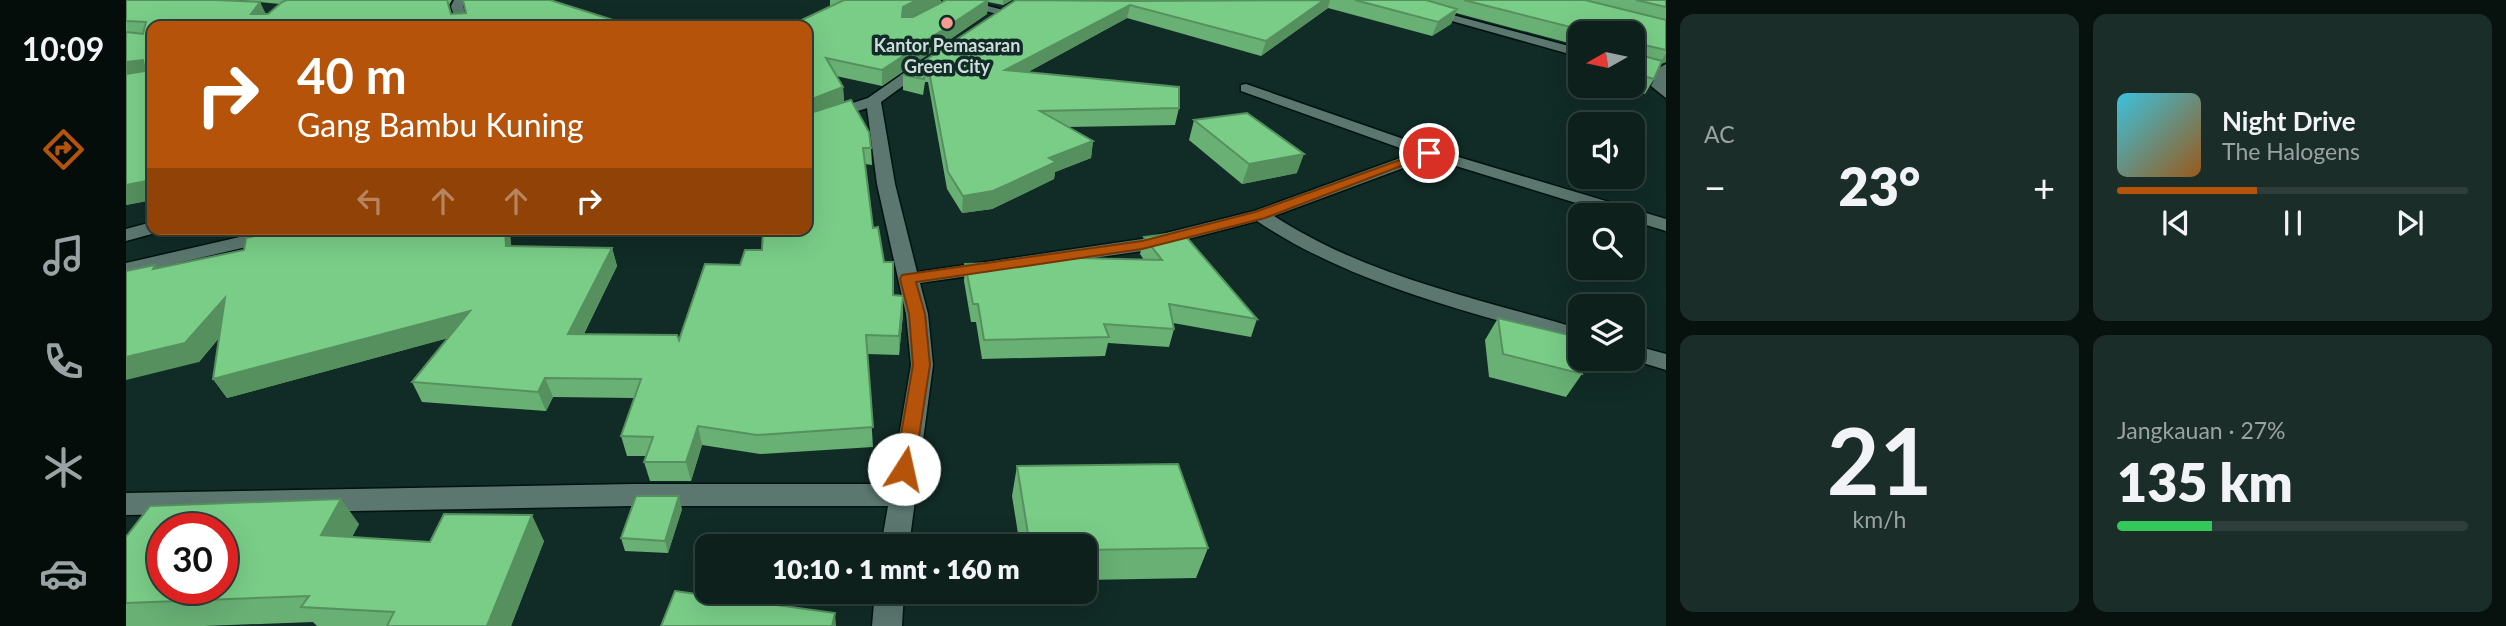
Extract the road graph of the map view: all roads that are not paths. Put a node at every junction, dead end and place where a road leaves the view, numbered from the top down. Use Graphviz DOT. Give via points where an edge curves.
graph roads {
  1 [pos="460,0"];
  2 [pos="1383,0"];
  3 [pos="952,2"];
  4 [pos="462,21"];
  5 [pos="989,21"];
  6 [pos="1568,50"];
  7 [pos="936,57"];
  8 [pos="1661,70"];
  9 [pos="1246,88"];
  10 [pos="1666,94"];
  11 [pos="873,101"];
  12 [pos="812,120"];
  13 [pos="1429,153"];
  14 [pos="1260,215"];
  15 [pos="1666,225"];
  16 [pos="147,229"];
  17 [pos="126,235"];
  18 [pos="274,235"];
  19 [pos="126,269"];
  20 [pos="908,279"];
  21 [pos="1568,332"];
  22 [pos="1645,356"];
  23 [pos="1666,362"];
  24 [pos="900,495"];
  25 [pos="126,504"];
  26 [pos="896,534"];
  27 [pos="889,604"];
  28 [pos="887,626"];
  1 -- 4 [label="street"];
  2 -- 6 [label="street"];
  3 -- 5 [label="street" via="1010,9"];
  7 -- 11 [label="street"];
  8 -- 10 [label="street" via="1658,86"];
  9 -- 13 [label="street"];
  11 -- 12 [label="street"];
  11 -- 20 [label="street"];
  13 -- 14 [label="street"];
  13 -- 15 [label="street"];
  14 -- 20 [label="street" via="1111,251"];
  14 -- 21 [label="street" via="1362,271"];
  16 -- 17 [label="street"];
  18 -- 19 [label="street"];
  20 -- 24 [label="street" via="922,365"];
  22 -- 23 [label="street"];
  24 -- 25 [label="street"];
  24 -- 26 [label="street"];
  27 -- 28 [label="street"];
}
